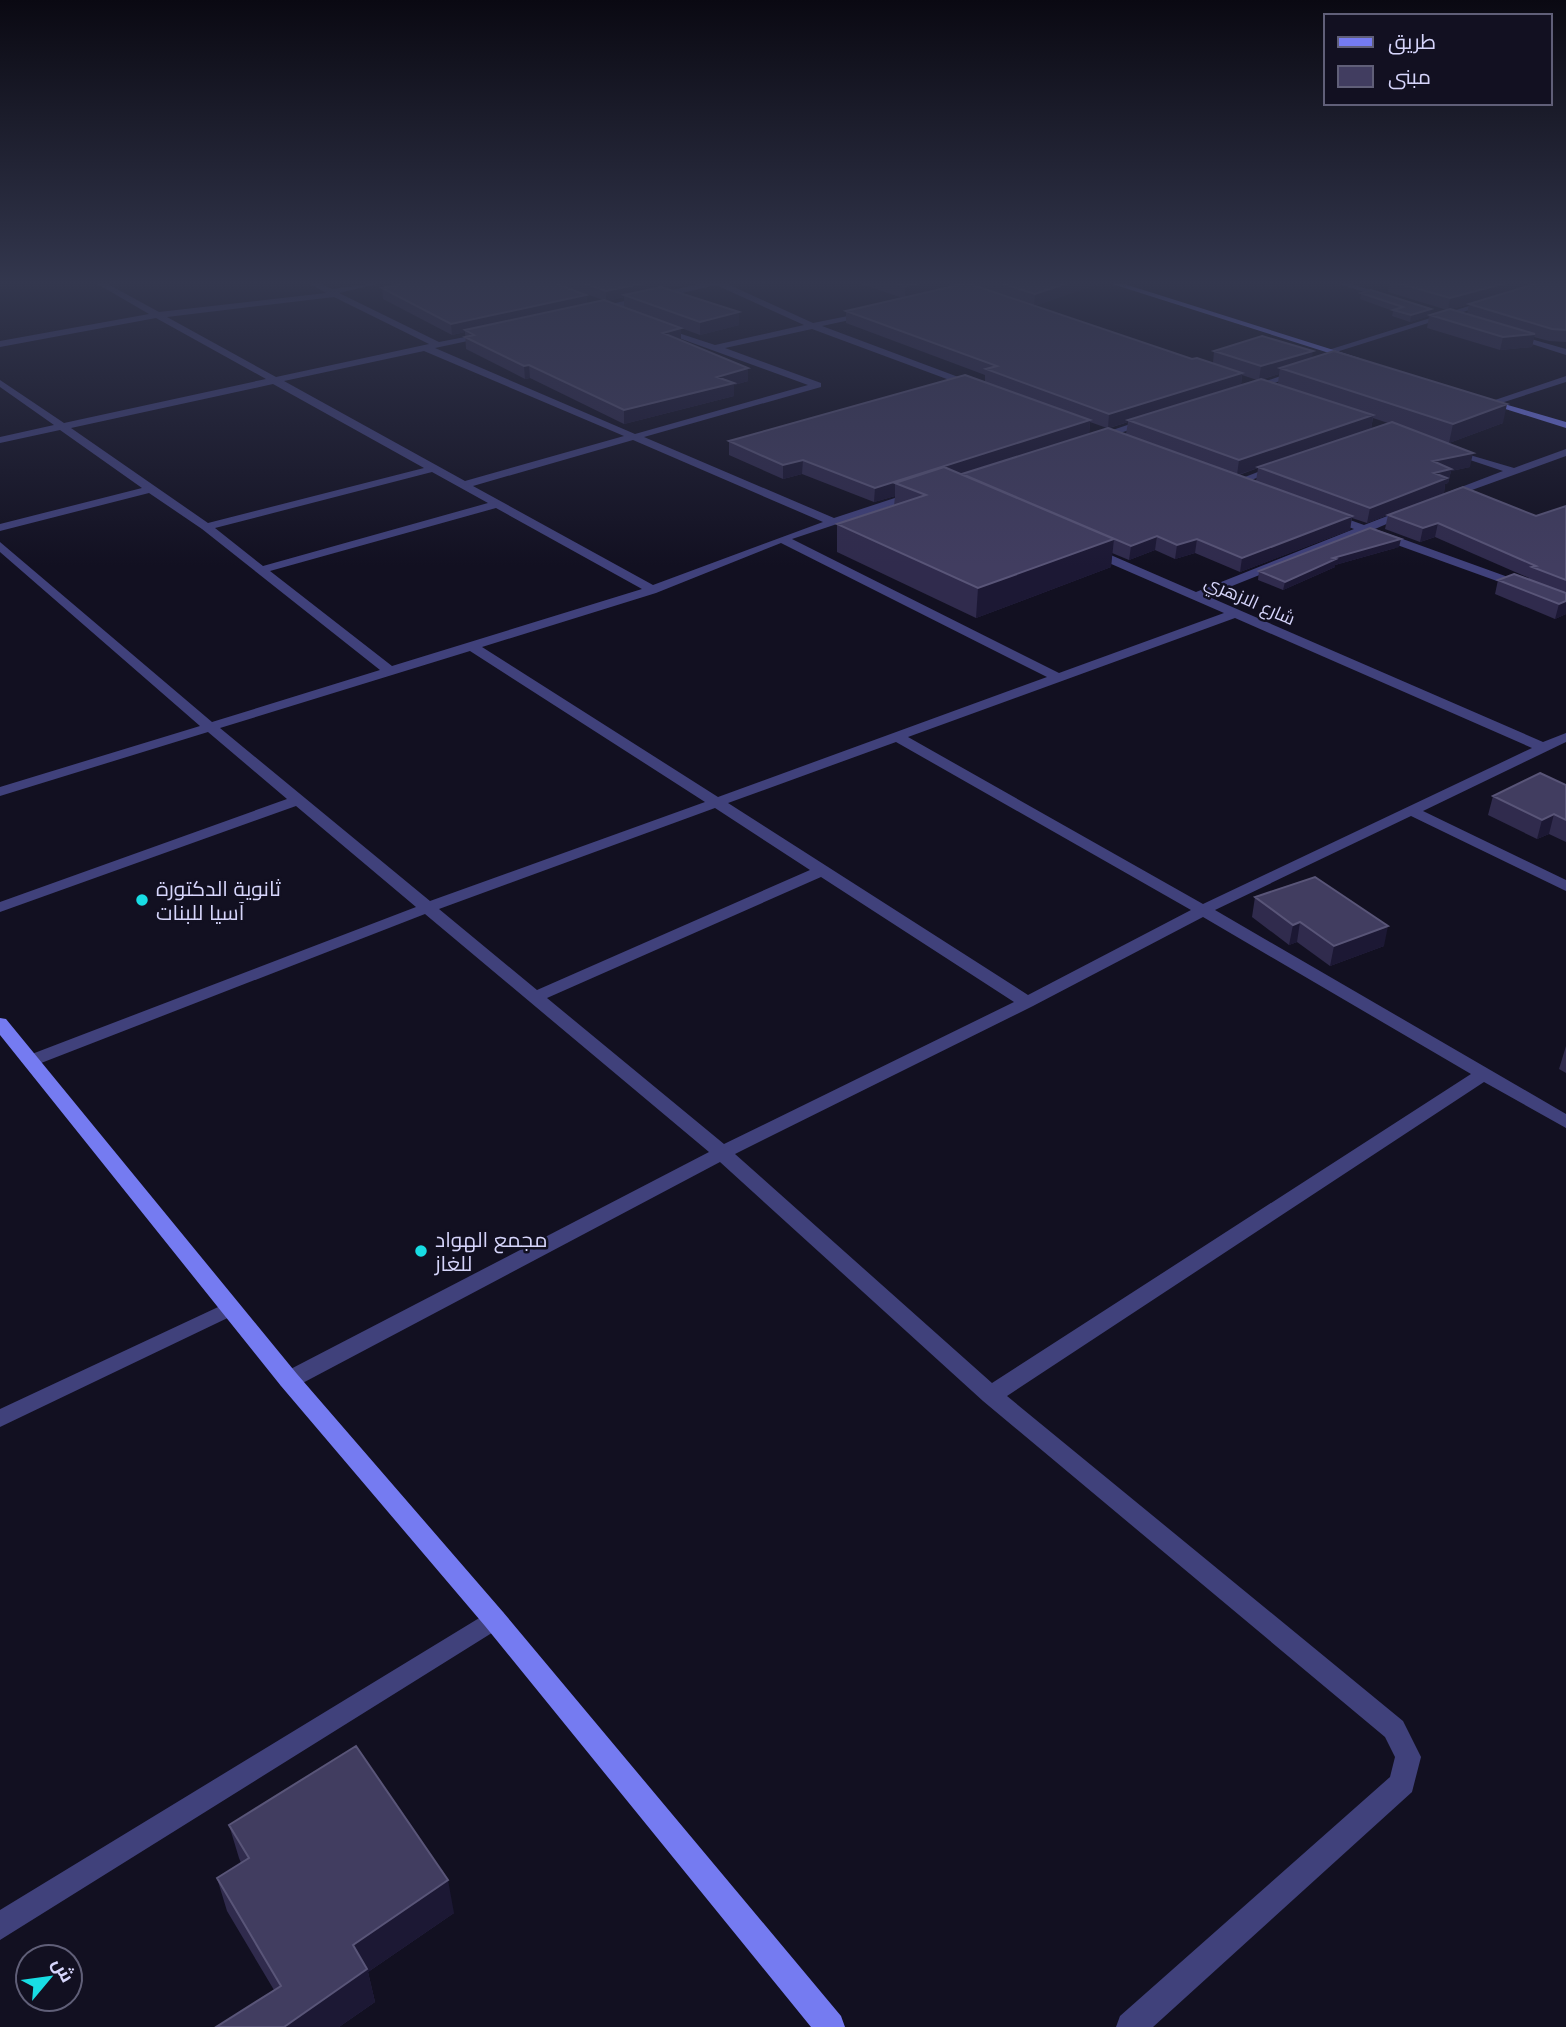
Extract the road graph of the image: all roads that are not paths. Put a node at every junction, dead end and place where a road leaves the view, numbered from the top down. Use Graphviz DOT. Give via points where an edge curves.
graph roads {
  1 [pos="268,377"];
  2 [pos="296,377"];
  3 [pos="492,377"];
  4 [pos="794,377"];
  5 [pos="950,377"];
  6 [pos="1288,377"];
  7 [pos="1566,379"];
  8 [pos="276,381"];
  9 [pos="1244,381"];
  10 [pos="0,383"];
  11 [pos="1258,386"];
  12 [pos="989,391"];
  13 [pos="1234,393"];
  14 [pos="1282,394"];
  15 [pos="1469,394"];
  16 [pos="1494,402"];
  17 [pos="1165,416"];
  18 [pos="1566,425"];
  19 [pos="63,427"];
  20 [pos="1094,429"];
  21 [pos="1107,434"];
  22 [pos="630,437"];
  23 [pos="0,440"];
  24 [pos="1083,442"];
  25 [pos="1133,444"];
  26 [pos="1438,446"];
  27 [pos="1566,452"];
  28 [pos="1287,465"];
  29 [pos="435,468"];
  30 [pos="1513,471"];
  31 [pos="1224,478"];
  32 [pos="1237,482"];
  33 [pos="464,485"];
  34 [pos="154,488"];
  35 [pos="930,490"];
  36 [pos="1262,492"];
  37 [pos="1438,500"];
  38 [pos="497,504"];
  39 [pos="1426,505"];
  40 [pos="1313,510"];
  41 [pos="833,522"];
  42 [pos="206,527"];
  43 [pos="0,528"];
  44 [pos="1363,528"];
  45 [pos="782,539"];
  46 [pos="0,546"];
  47 [pos="1082,546"];
  48 [pos="261,570"];
  49 [pos="652,590"];
  50 [pos="1197,596"];
  51 [pos="1566,602"];
  52 [pos="1236,613"];
  53 [pos="472,646"];
  54 [pos="390,671"];
  55 [pos="1060,679"];
  56 [pos="210,727"];
  57 [pos="1566,737"];
  58 [pos="899,738"];
  59 [pos="1544,748"];
  60 [pos="0,792"];
  61 [pos="298,800"];
  62 [pos="715,803"];
  63 [pos="1412,811"];
  64 [pos="821,871"];
  65 [pos="1566,886"];
  66 [pos="0,907"];
  67 [pos="427,908"];
  68 [pos="1203,910"];
  69 [pos="534,997"];
  70 [pos="1027,1002"];
  71 [pos="0,1023"];
  72 [pos="30,1061"];
  73 [pos="1482,1076"];
  74 [pos="1566,1122"];
  75 [pos="722,1153"];
  76 [pos="231,1308"];
  77 [pos="289,1380"];
  78 [pos="991,1395"];
  79 [pos="0,1419"];
  80 [pos="494,1619"];
  81 [pos="0,1926"];
  82 [pos="830,2027"];
  83 [pos="1131,2027"];
  1 -- 8 [label="street"];
  2 -- 8 [label="street"];
  3 -- 22 [label="street"];
  4 -- 22 [label="street" via="818,386"];
  5 -- 12 [label="street"];
  6 -- 11 [label="street"];
  7 -- 16 [label="street"];
  8 -- 19 [label="street"];
  8 -- 29 [label="street"];
  9 -- 11 [label="street"];
  10 -- 19 [label="street"];
  11 -- 13 [label="street"];
  11 -- 14 [label="street"];
  15 -- 16 [label="street"];
  16 -- 18 [label="street"];
  17 -- 21 [label="street"];
  19 -- 23 [label="street"];
  19 -- 34 [label="street"];
  20 -- 21 [label="street"];
  21 -- 24 [label="street"];
  21 -- 25 [label="street"];
  22 -- 33 [label="street"];
  22 -- 41 [label="street"];
  26 -- 30 [label="street"];
  27 -- 30 [label="street"];
  28 -- 32 [label="street"];
  29 -- 33 [label="street"];
  29 -- 42 [label="street"];
  30 -- 37 [label="street"];
  31 -- 32 [label="street"];
  32 -- 36 [label="street"];
  33 -- 38 [label="street"];
  34 -- 42 [label="street"];
  34 -- 43 [label="street"];
  35 -- 41 [label="street"];
  38 -- 48 [label="street"];
  38 -- 49 [label="street"];
  39 -- 44 [label="street"];
  40 -- 44 [label="street"];
  41 -- 45 [label="street"];
  42 -- 48 [label="street"];
  44 -- 50 [label="street"];
  44 -- 51 [label="street"];
  45 -- 49 [label="street"];
  45 -- 55 [label="street"];
  46 -- 56 [label="street"];
  47 -- 50 [label="street, شارع الازهري"];
  48 -- 54 [label="street"];
  49 -- 53 [label="street"];
  50 -- 52 [label="street, شارع الازهري"];
  52 -- 55 [label="street"];
  52 -- 59 [label="street, شارع الازهري"];
  53 -- 54 [label="street"];
  53 -- 62 [label="street"];
  54 -- 56 [label="street"];
  55 -- 58 [label="street"];
  56 -- 60 [label="street"];
  56 -- 61 [label="street"];
  57 -- 59 [label="street"];
  58 -- 62 [label="street"];
  58 -- 68 [label="street"];
  59 -- 63 [label="street"];
  61 -- 66 [label="street"];
  61 -- 67 [label="street"];
  62 -- 64 [label="street"];
  62 -- 67 [label="street"];
  63 -- 65 [label="street"];
  63 -- 68 [label="street"];
  64 -- 69 [label="street"];
  64 -- 70 [label="street"];
  67 -- 69 [label="street"];
  67 -- 72 [label="street"];
  68 -- 70 [label="street"];
  68 -- 73 [label="street"];
  69 -- 75 [label="street"];
  70 -- 75 [label="street"];
  71 -- 72 [label="street"];
  72 -- 76 [label="street"];
  73 -- 74 [label="street"];
  73 -- 78 [label="street"];
  75 -- 77 [label="street"];
  75 -- 78 [label="street"];
  76 -- 77 [label="street"];
  76 -- 79 [label="street"];
  77 -- 80 [label="street"];
  78 -- 83 [label="street" via="1395,1729 1408,1757 1402,1783"];
  80 -- 81 [label="street"];
  80 -- 82 [label="street"];
}
